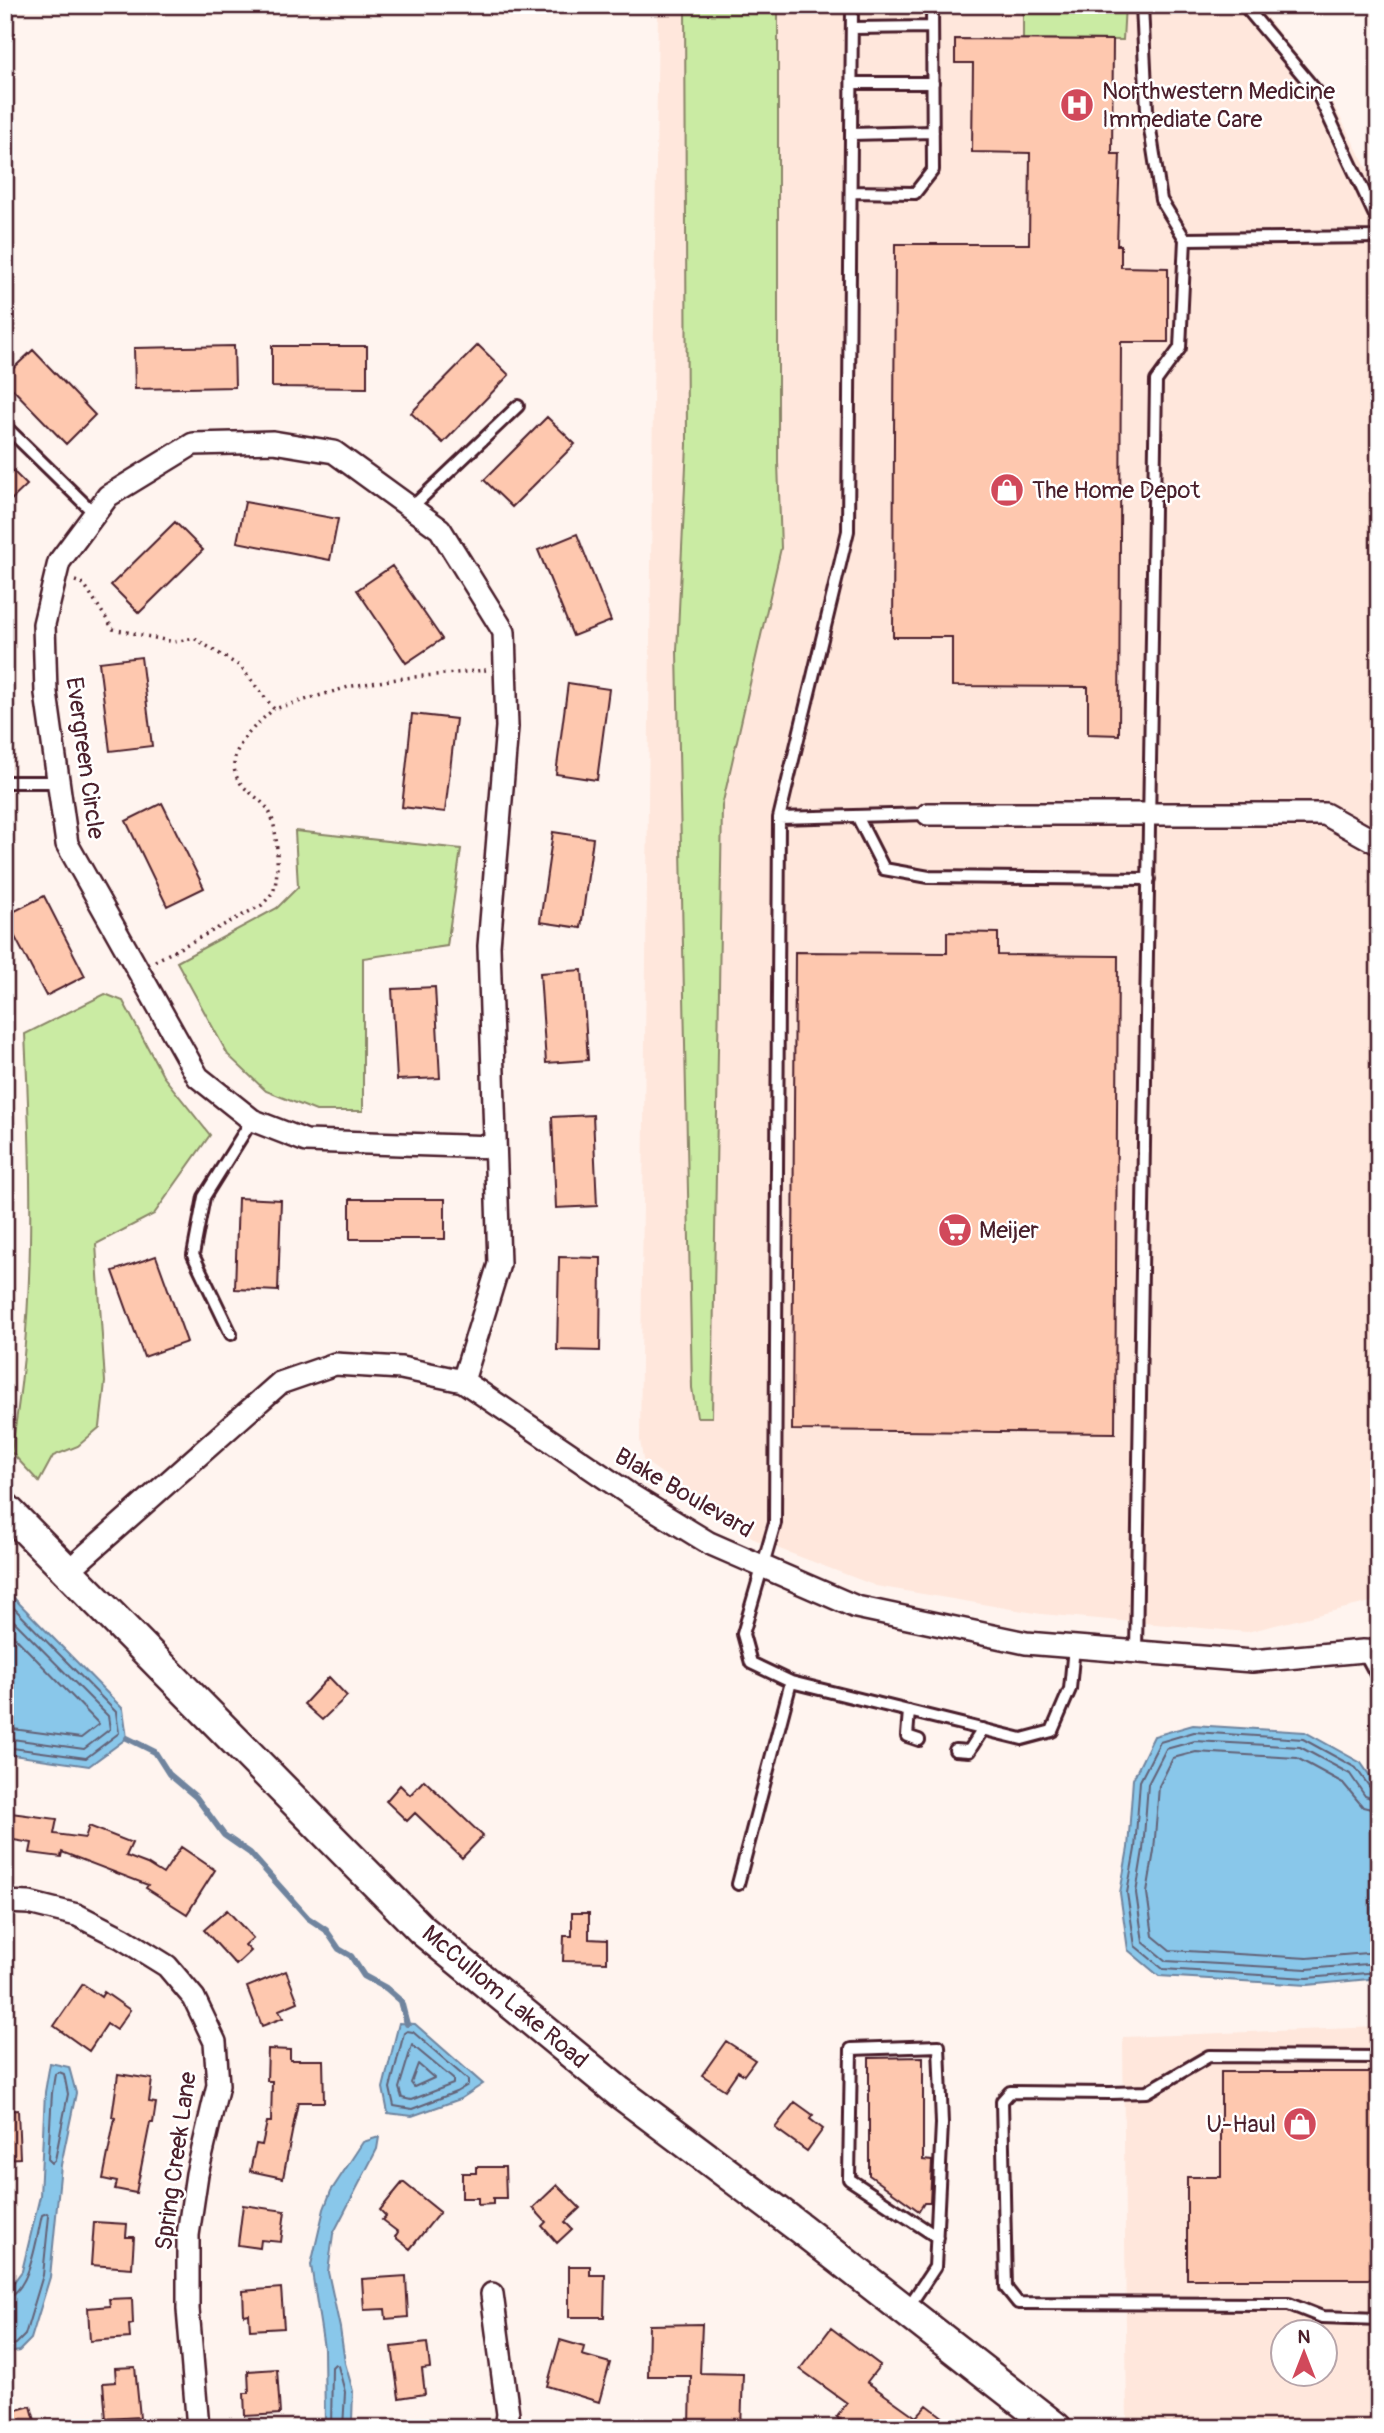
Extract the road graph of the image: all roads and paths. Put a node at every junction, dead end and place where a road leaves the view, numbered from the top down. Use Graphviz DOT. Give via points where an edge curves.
graph roads {
  1 [pos="852,5"];
  2 [pos="932,5"];
  3 [pos="1142,5"];
  4 [pos="1244,5"];
  5 [pos="932,27"];
  6 [pos="852,28"];
  7 [pos="852,83"];
  8 [pos="933,83"];
  9 [pos="933,132"];
  10 [pos="851,134"];
  11 [pos="851,192"];
  12 [pos="1379,224"];
  13 [pos="1379,237"];
  14 [pos="1185,239"];
  15 [pos="518,406"];
  16 [pos="5,426"];
  17 [pos="411,508"];
  18 [pos="95,514"];
  19 [pos="56,576"];
  20 [pos="505,668"];
  21 [pos="274,709"];
  22 [pos="5,782"];
  23 [pos="59,782"];
  24 [pos="928,814"];
  25 [pos="1150,814"];
  26 [pos="857,816"];
  27 [pos="779,818"];
  28 [pos="1379,844"];
  29 [pos="1149,879"];
  30 [pos="138,970"];
  31 [pos="252,1120"];
  32 [pos="495,1147"];
  33 [pos="231,1334"];
  34 [pos="463,1381"];
  35 [pos="5,1508"];
  36 [pos="764,1567"];
  37 [pos="68,1571"];
  38 [pos="1074,1647"];
  39 [pos="1374,1647"];
  40 [pos="1136,1652"];
  41 [pos="1379,1680"];
  42 [pos="791,1682"];
  43 [pos="909,1711"];
  44 [pos="983,1729"];
  45 [pos="919,1740"];
  46 [pos="955,1751"];
  47 [pos="738,1884"];
  48 [pos="5,1902"];
  49 [pos="1379,2057"];
  50 [pos="937,2236"];
  51 [pos="492,2294"];
  52 [pos="906,2311"];
  53 [pos="1379,2319"];
  54 [pos="198,2428"];
  55 [pos="506,2428"];
  56 [pos="1056,2428"];
  1 -- 6 [label="lane"];
  2 -- 5 [label="lane"];
  3 -- 14 [label="lane" via="1147,110 1161,200"];
  4 -- 12 [label="lane" via="1317,92"];
  5 -- 6 [label="lane"];
  5 -- 8 [label="lane"];
  6 -- 7 [label="lane"];
  7 -- 8 [label="lane"];
  7 -- 10 [label="lane"];
  8 -- 9 [label="lane"];
  9 -- 10 [label="lane"];
  9 -- 11 [label="lane" via="933,170 915,193"];
  10 -- 11 [label="lane"];
  11 -- 27 [label="lane" via="848,531"];
  13 -- 14 [label="lane"];
  14 -- 25 [label="lane" via="1180,348 1156,381"];
  15 -- 17 [label="lane"];
  16 -- 18 [label="lane"];
  17 -- 18 [label="street, Evergreen Circle" via="334,452 272,442 193,444 108,495"];
  17 -- 20 [label="street, Evergreen Circle" via="440,529 504,632"];
  18 -- 19 [label="street, Evergreen Circle" via="59,562"];
  19 -- 21 [label="path" via="85,584 113,629 174,642 194,638 241,667"];
  19 -- 23 [label="street, Evergreen Circle" via="44,624 46,693"];
  20 -- 21 [label="path" via="352,686"];
  20 -- 32 [label="street, Evergreen Circle" via="507,727 489,946"];
  21 -- 30 [label="path" via="236,751 234,771 274,822 277,875 273,891 262,905"];
  22 -- 23 [label="lane"];
  23 -- 30 [label="street, Evergreen Circle" via="67,844"];
  24 -- 25 [label="street"];
  24 -- 26 [label="lane"];
  25 -- 28 [label="street" via="1325,814"];
  25 -- 29 [label="lane"];
  26 -- 27 [label="lane"];
  26 -- 29 [label="lane" via="884,869 929,877"];
  27 -- 36 [label="lane" via="775,1523"];
  29 -- 40 [label="lane"];
  30 -- 31 [label="street, Evergreen Circle" via="198,1077"];
  31 -- 32 [label="street, Evergreen Circle" via="306,1141"];
  31 -- 33 [label="lane" via="204,1197 193,1255"];
  32 -- 34 [label="street, Evergreen Circle" via="499,1264"];
  34 -- 36 [label="street, Blake Boulevard" via="628,1494 709,1543"];
  34 -- 37 [label="street, Blake Boulevard" via="401,1368 335,1364 280,1384"];
  35 -- 37 [label="street, McCullom Lake Road"];
  36 -- 38 [label="street, Blake Boulevard" via="856,1607 1026,1643"];
  36 -- 42 [label="lane" via="744,1634 751,1663"];
  37 -- 52 [label="street, McCullom Lake Road" via="422,1930 619,2092"];
  38 -- 40 [label="street, Blake Boulevard"];
  38 -- 44 [label="lane" via="1070,1689 1052,1731 1022,1739"];
  39 -- 40 [label="street, Blake Boulevard" via="1252,1661"];
  39 -- 41 [label="lane"];
  42 -- 43 [label="lane"];
  42 -- 47 [label="lane"];
  43 -- 44 [label="lane"];
  43 -- 45 [label="lane" via="907,1736"];
  44 -- 46 [label="lane" via="969,1751"];
  48 -- 54 [label="street, Spring Creek Lane" via="76,1914 167,1966 194,1998 215,2042 218,2085 188,2235 188,2309"];
  49 -- 53 [label="lane" via="1209,2056 1147,2092 1010,2092 1002,2101 1006,2288 1018,2304 1289,2304 1322,2317"];
  50 -- 50 [label="lane" via="942,2123 939,2046 851,2049 849,2179"];
  50 -- 52 [label="lane" via="935,2267"];
  51 -- 55 [label="street"];
  52 -- 56 [label="street, McCullom Lake Road"];
}
